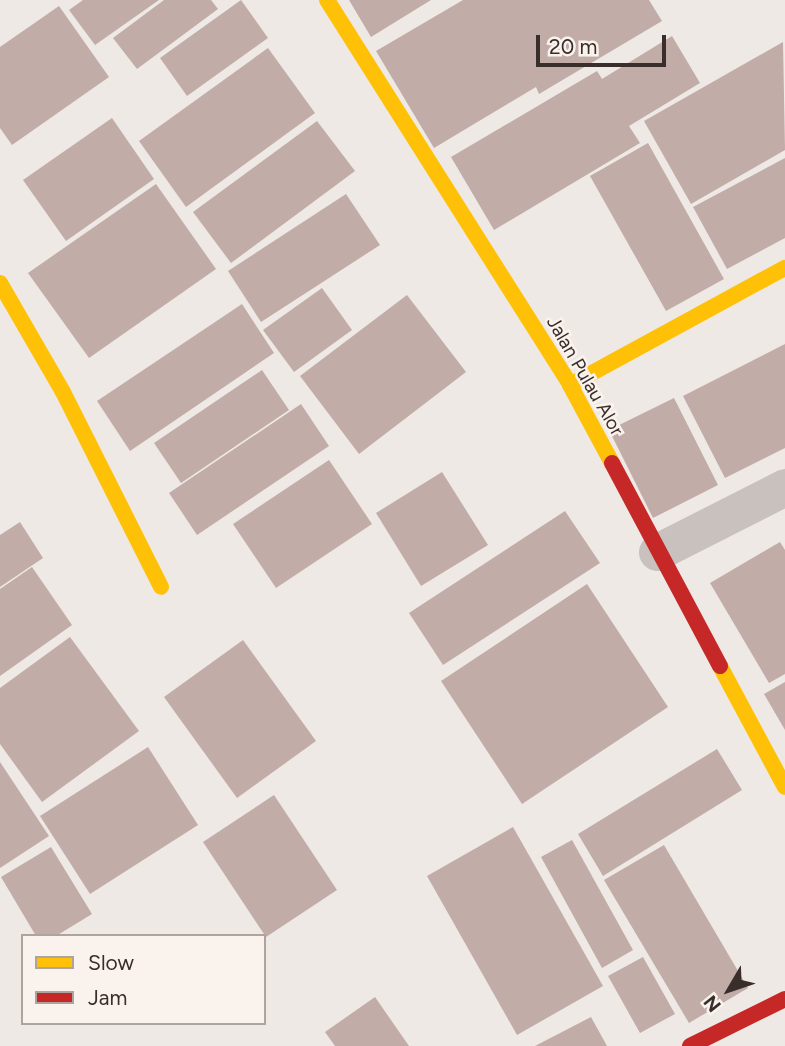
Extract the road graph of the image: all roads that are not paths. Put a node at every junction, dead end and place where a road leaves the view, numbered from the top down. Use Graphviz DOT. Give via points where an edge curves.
graph roads {
  1 [pos="327,0"];
  2 [pos="785,268"];
  3 [pos="0,283"];
  4 [pos="570,385"];
  5 [pos="785,486"];
  6 [pos="657,552"];
  7 [pos="161,587"];
  8 [pos="785,787"];
  9 [pos="785,999"];
  10 [pos="690,1046"];
  1 -- 4 [label="street, Jalan Pulau Alor"];
  2 -- 4 [label="street"];
  3 -- 7 [label="street" via="63,392"];
  4 -- 6 [label="street, Jalan Pulau Alor"];
  5 -- 6 [label="street"];
  6 -- 8 [label="street, Jalan Pulau Alor"];
  9 -- 10 [label="street"];
}
